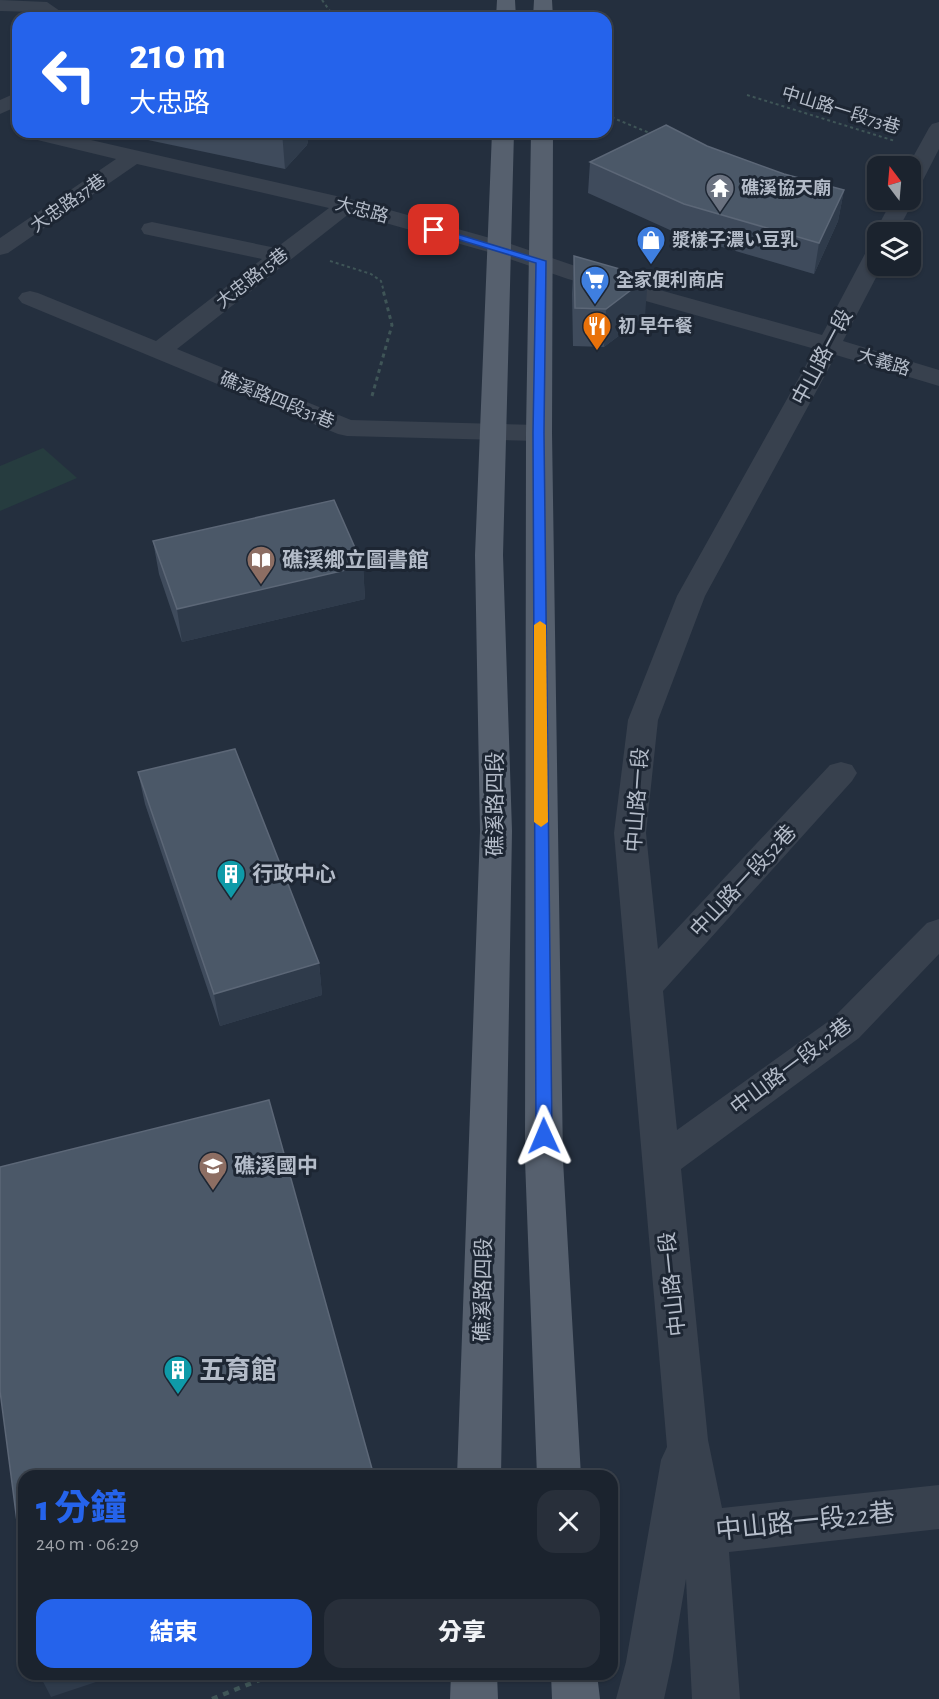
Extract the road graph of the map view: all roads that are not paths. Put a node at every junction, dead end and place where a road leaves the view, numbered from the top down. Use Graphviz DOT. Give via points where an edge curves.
graph roads {
  1 [pos="0,5"];
  2 [pos="50,12"];
  3 [pos="939,128"];
  4 [pos="54,138"];
  5 [pos="503,138"];
  6 [pos="542,138"];
  7 [pos="134,156"];
  8 [pos="921,164"];
  9 [pos="345,205"];
  10 [pos="152,229"];
  11 [pos="0,248"];
  12 [pos="500,248"];
  13 [pos="285,253"];
  14 [pos="541,261"];
  15 [pos="867,272"];
  16 [pos="30,298"];
  17 [pos="830,345"];
  18 [pos="159,351"];
  19 [pos="939,378"];
  20 [pos="495,432"];
  21 [pos="539,433"];
  22 [pos="842,774"];
  23 [pos="939,932"];
  24 [pos="644,988"];
  25 [pos="660,1163"];
  26 [pos="479,1470"];
  27 [pos="559,1470"];
  28 [pos="939,1507"];
  29 [pos="688,1531"];
  30 [pos="474,1680"];
  31 [pos="574,1680"];
  32 [pos="474,1699"];
  33 [pos="576,1699"];
  34 [pos="640,1699"];
  35 [pos="716,1699"];
  1 -- 2 [label="street" via="40,6"];
  3 -- 8 [label="street"];
  4 -- 7 [label="street, 大忠路"];
  5 -- 12 [label="main road, 礁溪路四段"];
  6 -- 14 [label="main road"];
  7 -- 9 [label="street, 大忠路"];
  7 -- 11 [label="street, 大忠路37巷"];
  9 -- 12 [label="street, 大忠路"];
  9 -- 13 [label="street, 大忠路15巷"];
  10 -- 13 [label="street"];
  12 -- 14 [label="street, 大忠路"];
  12 -- 20 [label="main road, 礁溪路四段"];
  13 -- 18 [label="street, 大忠路15巷"];
  14 -- 17 [label="street, 大忠路"];
  14 -- 21 [label="main road"];
  15 -- 17 [label="street, 中山路一段"];
  16 -- 18 [label="street, 礁溪路四段31巷"];
  17 -- 19 [label="street, 大義路"];
  17 -- 24 [label="street, 中山路一段" via="692,596 643,720 630,833"];
  18 -- 20 [label="street, 礁溪路四段31巷" via="346,428"];
  20 -- 21 [label="street, 礁溪路四段31巷"];
  20 -- 26 [label="main road, 礁溪路四段" via="489,555 496,831"];
  21 -- 27 [label="main road" via="544,1160"];
  22 -- 24 [label="street, 中山路一段52巷"];
  23 -- 25 [label="street, 中山路一段42巷" via="846,1028"];
  24 -- 25 [label="street, 中山路一段"];
  25 -- 29 [label="street, 中山路一段" via="687,1440"];
  28 -- 29 [label="street, 中山路一段22巷"];
  29 -- 34 [label="street, 中山路一段"];
  29 -- 35 [label="street, 中山路一段"];
  30 -- 32 [label="main road"];
  31 -- 33 [label="main road"];
}
